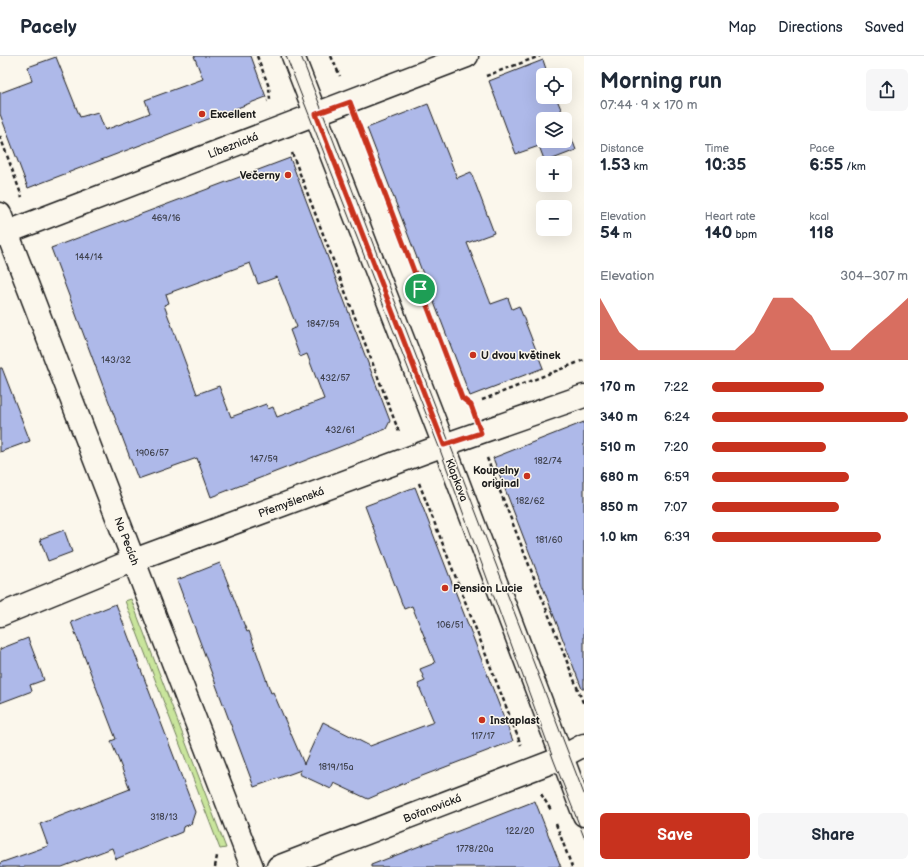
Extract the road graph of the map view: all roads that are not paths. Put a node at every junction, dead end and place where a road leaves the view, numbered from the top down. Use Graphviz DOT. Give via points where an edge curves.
graph roads {
  1 [pos="293,56"];
  2 [pos="467,56"];
  3 [pos="316,114"];
  4 [pos="2,227"];
  5 [pos="584,396"];
  6 [pos="444,445"];
  7 [pos="134,560"];
  8 [pos="0,615"];
  9 [pos="584,745"];
  10 [pos="562,756"];
  11 [pos="584,815"];
  12 [pos="252,867"];
  13 [pos="278,867"];
  1 -- 3 [label="street, Klapkova"];
  2 -- 3 [label="street, Líbeznická"];
  3 -- 4 [label="street, Líbeznická"];
  3 -- 6 [label="street, Klapkova"];
  4 -- 7 [label="street, Na Pecích"];
  5 -- 6 [label="street, Přemyšlenská"];
  6 -- 7 [label="street, Přemyšlenská"];
  6 -- 10 [label="street, Klapkova"];
  7 -- 8 [label="street, Přemyšlenská"];
  7 -- 12 [label="street, Na Pecích"];
  9 -- 10 [label="street, Bořanovická"];
  10 -- 11 [label="street, Klapkova"];
  10 -- 13 [label="street, Bořanovická"];
}
